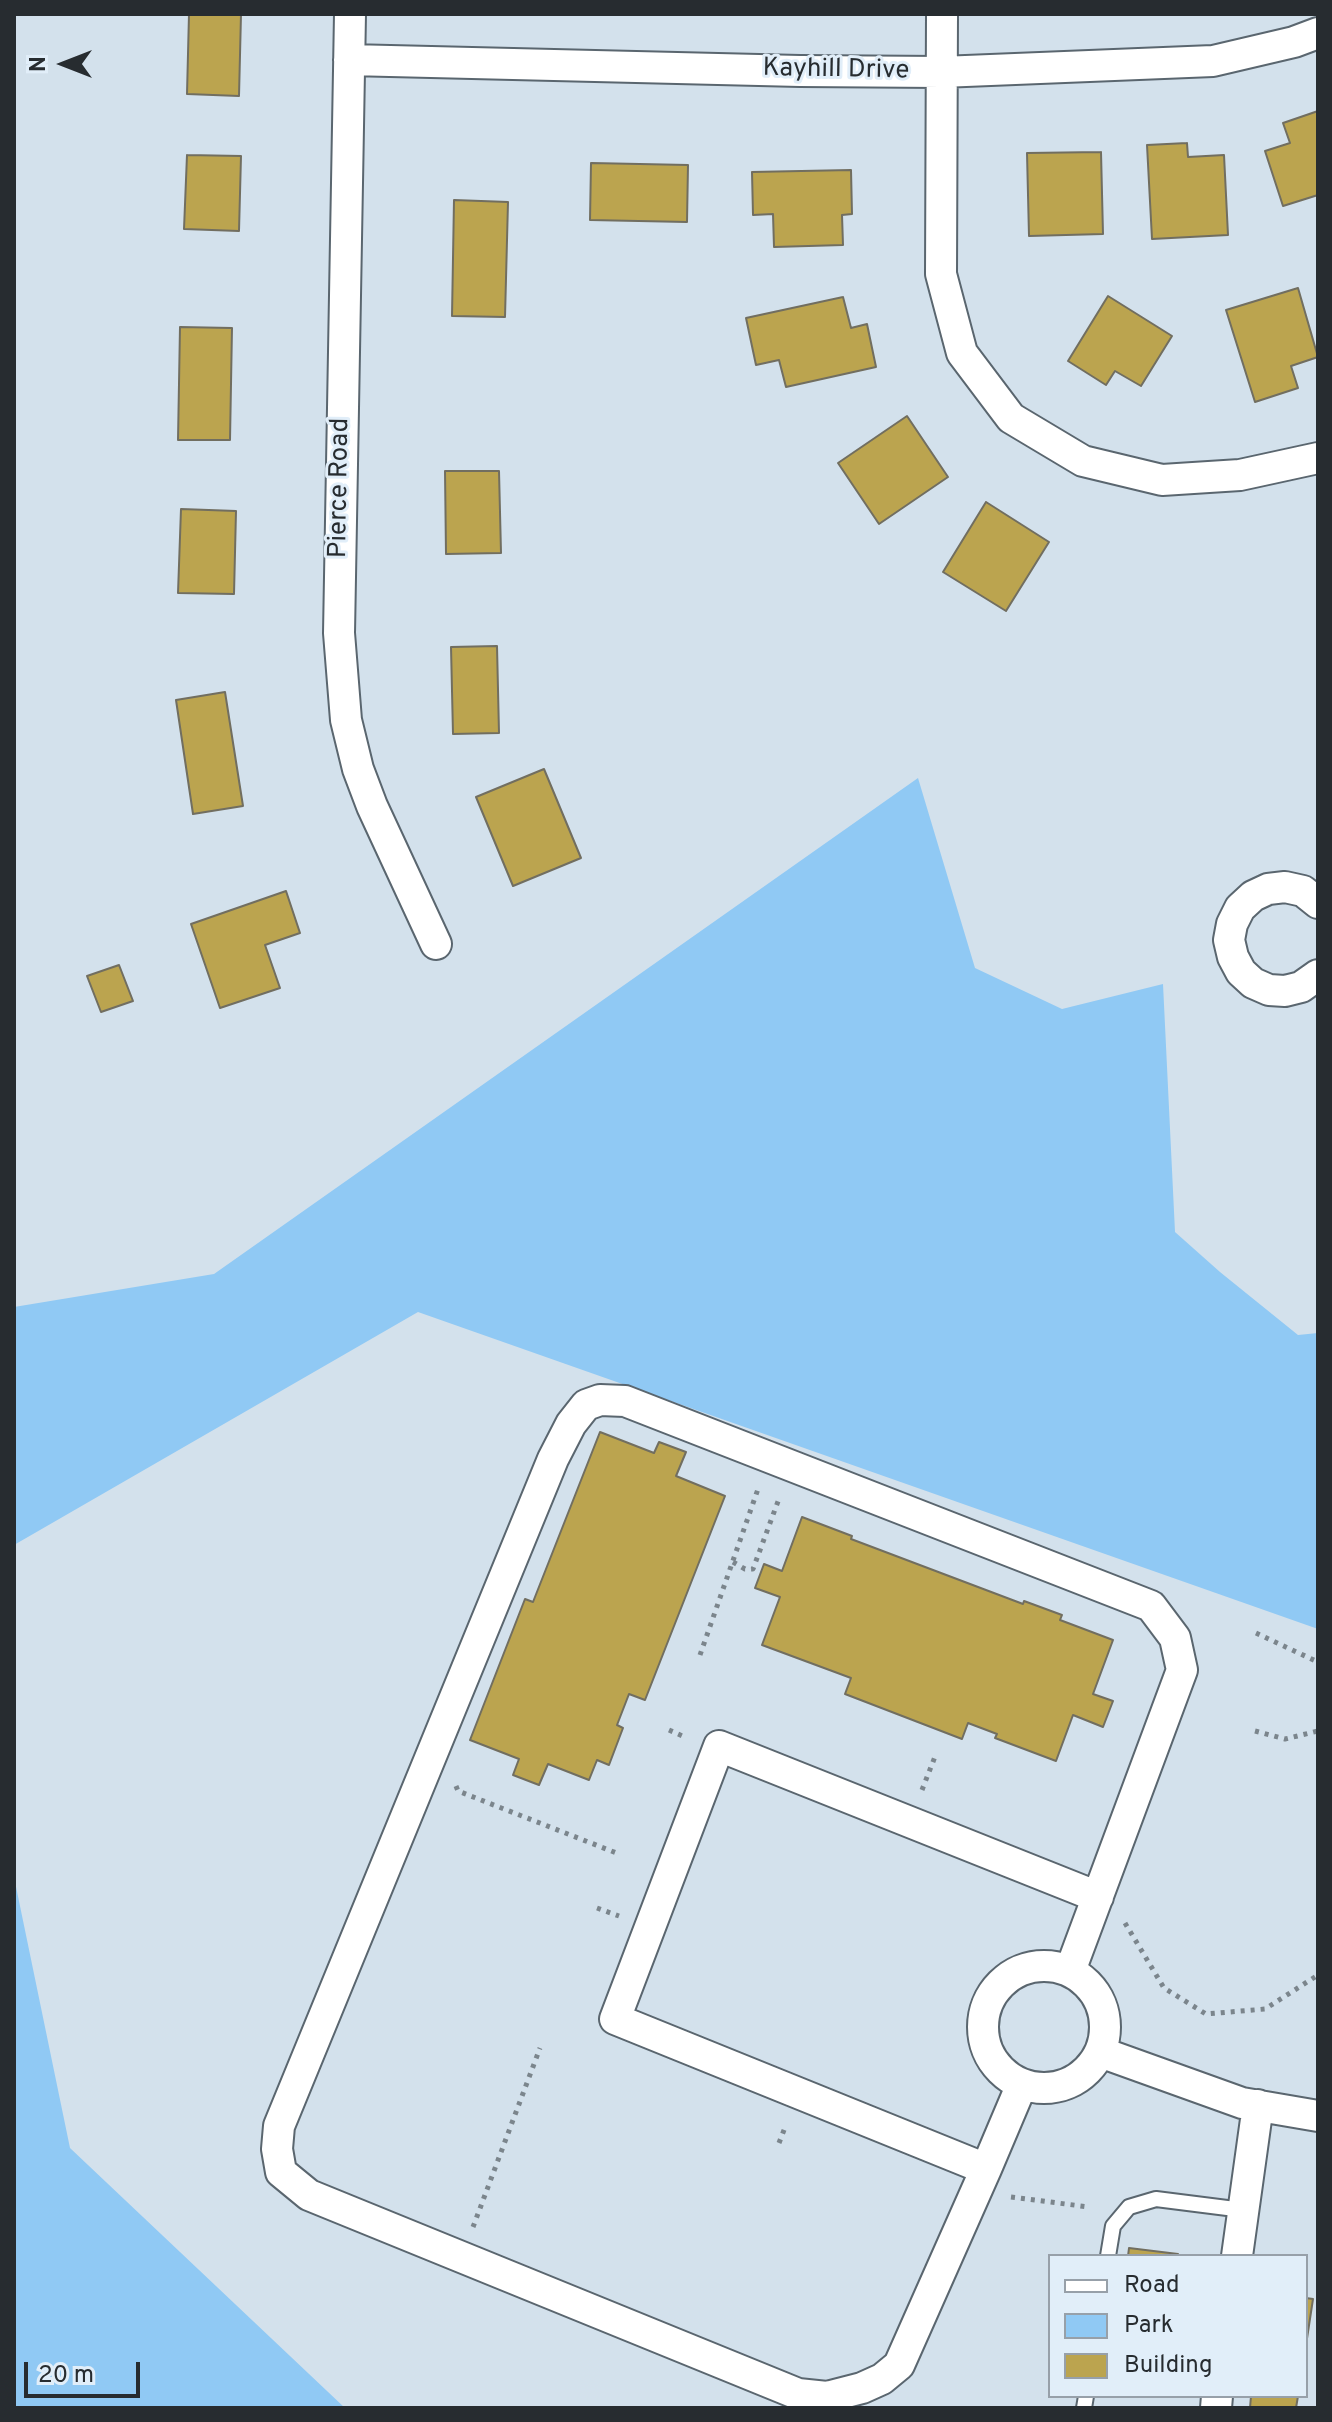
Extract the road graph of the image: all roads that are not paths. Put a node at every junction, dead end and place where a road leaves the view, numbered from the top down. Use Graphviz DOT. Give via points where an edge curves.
graph roads {
  1 [pos="350,14"];
  2 [pos="942,14"];
  3 [pos="1318,33"];
  4 [pos="349,60"];
  5 [pos="941,72"];
  6 [pos="1318,458"];
  7 [pos="1318,903"];
  8 [pos="436,944"];
  9 [pos="1318,975"];
  10 [pos="1098,1897"];
  11 [pos="1070,1971"];
  12 [pos="1100,2052"];
  13 [pos="1022,2084"];
  14 [pos="1258,2105"];
  15 [pos="1318,2116"];
  16 [pos="986,2169"];
  17 [pos="1243,2210"];
  18 [pos="1108,2254"];
  19 [pos="1237,2254"];
  20 [pos="850,2401"];
  1 -- 4 [label="street, Pierce Road"];
  2 -- 5 [label="street"];
  3 -- 5 [label="street, Kayhill Drive" via="1213,61"];
  4 -- 5 [label="street, Kayhill Drive"];
  4 -- 8 [label="street, Pierce Road" via="339,618 346,720 372,806"];
  5 -- 6 [label="street" via="941,274 962,353 1011,418 1083,461 1162,480 1240,475"];
  7 -- 9 [label="street" via="1303,891 1268,889 1240,908 1229,940 1241,972 1269,990 1301,987"];
  10 -- 11 [label="street"];
  10 -- 16 [label="street" via="719,1746 716,1751 615,2019"];
  10 -- 20 [label="street" via="1182,1670 1175,1638 1151,1606 765,1469 625,1401 586,1405 553,1459 279,2126 281,2172 309,2195 798,2394"];
  11 -- 12 [label="street" via="1083,1978 1101,2003 1105,2035"];
  11 -- 13 [label="street" via="1051,1965 1013,1973 988,2003 984,2041 992,2060"];
  12 -- 13 [label="street" via="1090,2068 1059,2086"];
  12 -- 14 [label="street"];
  13 -- 16 [label="street"];
  14 -- 15 [label="street"];
  14 -- 17 [label="street"];
  16 -- 20 [label="street" via="899,2365"];
  17 -- 18 [label="lane" via="1156,2199 1129,2207 1113,2226"];
  17 -- 19 [label="street"];
}
